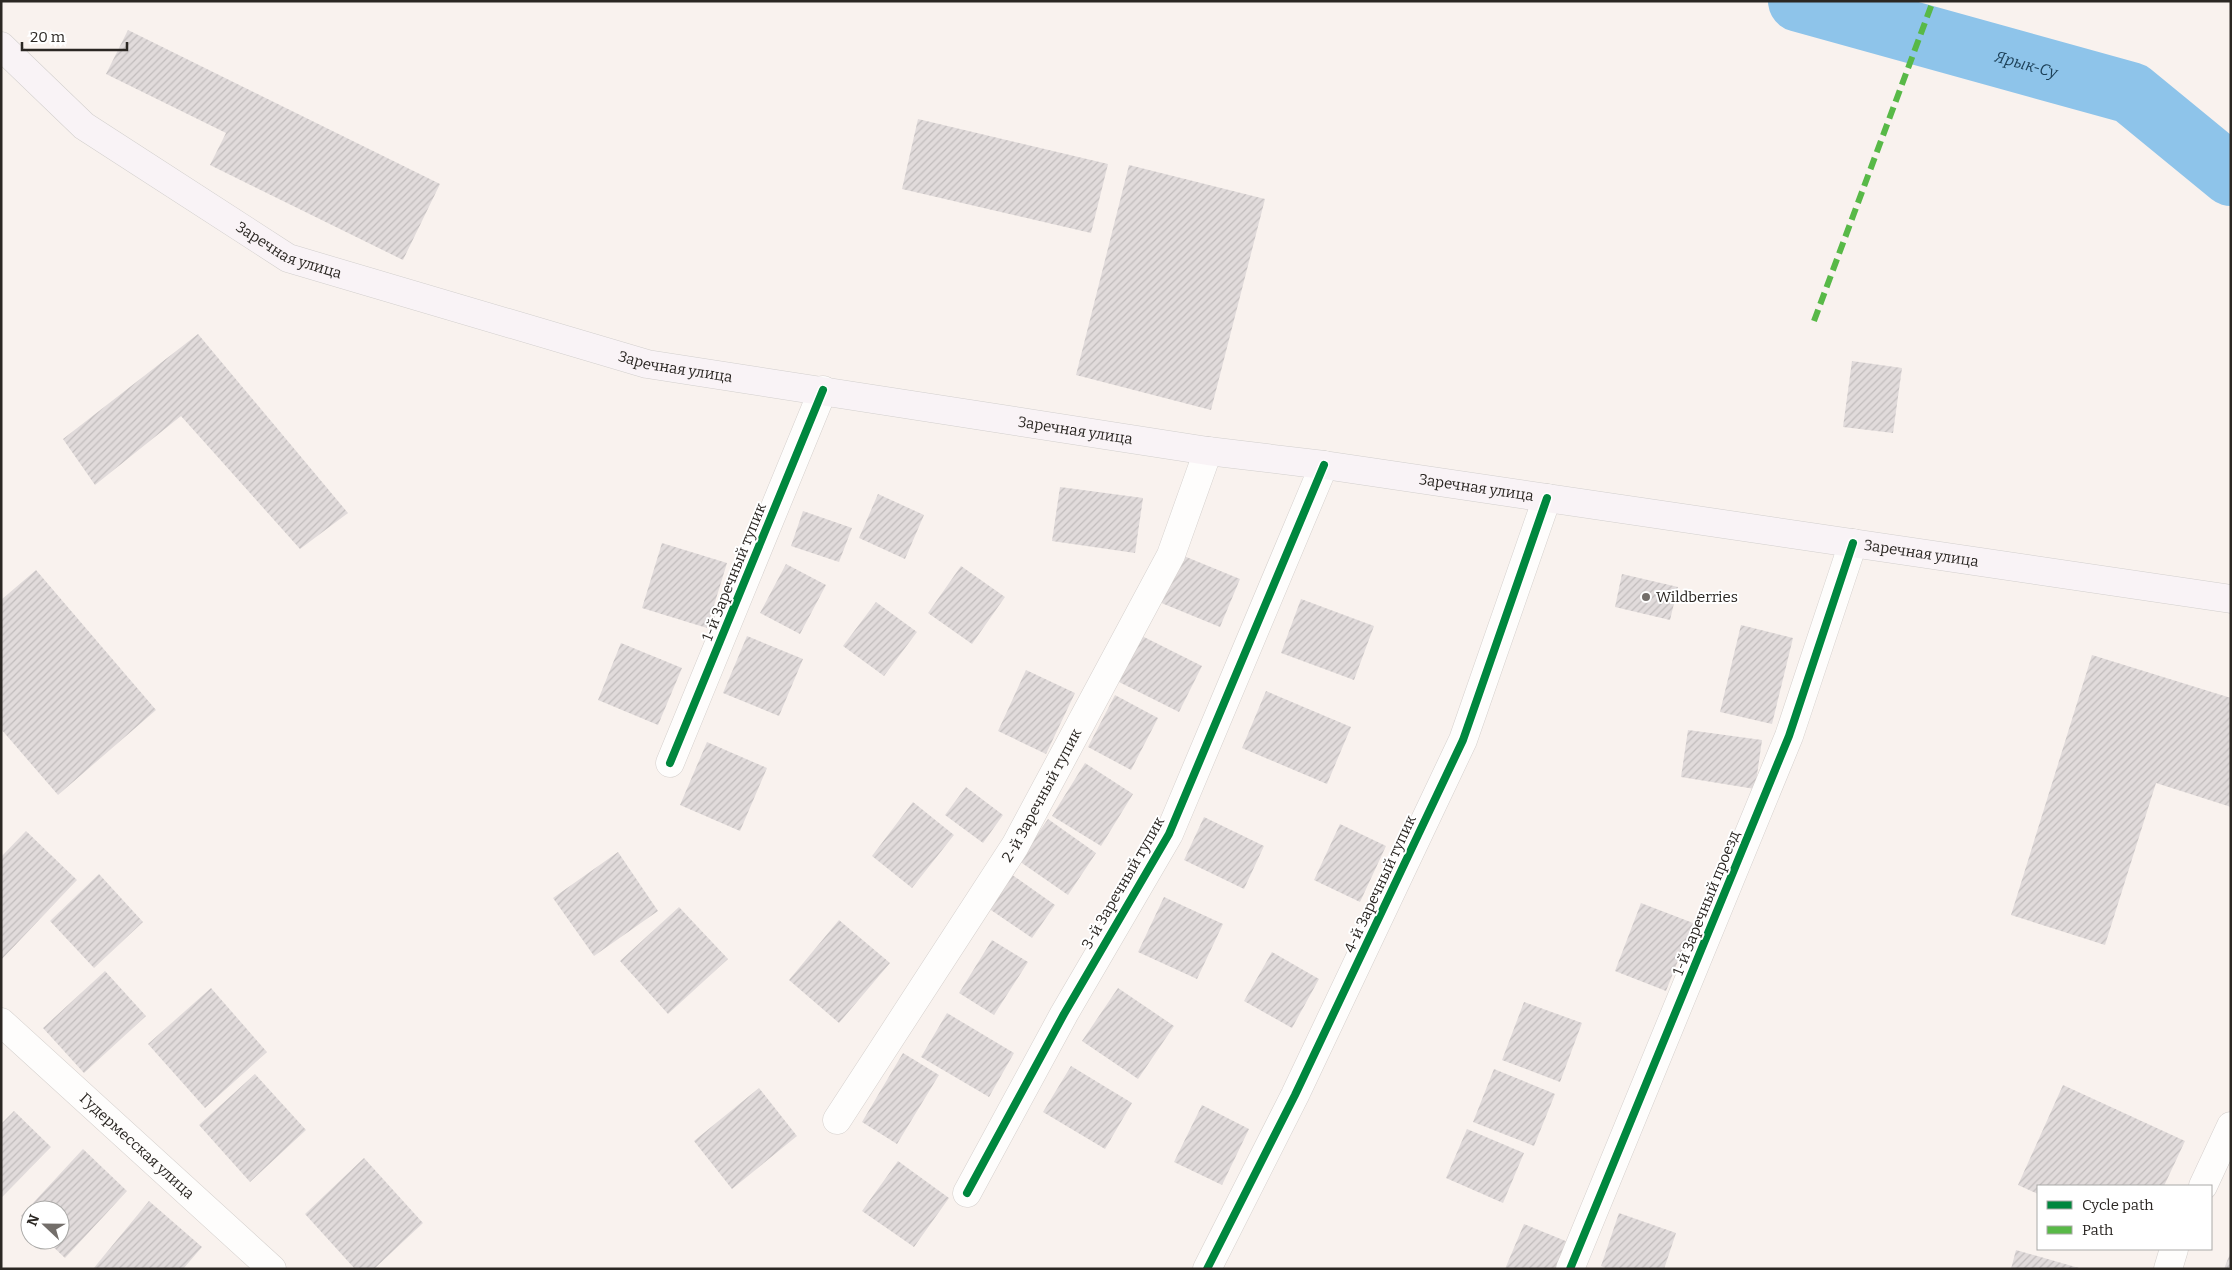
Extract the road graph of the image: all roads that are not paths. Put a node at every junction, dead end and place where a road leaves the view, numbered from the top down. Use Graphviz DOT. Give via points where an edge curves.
graph roads {
  1 [pos="1,46"];
  2 [pos="823,390"];
  3 [pos="1208,451"];
  4 [pos="1324,465"];
  5 [pos="1547,498"];
  6 [pos="1854,543"];
  7 [pos="2231,599"];
  8 [pos="670,763"];
  9 [pos="1,1022"];
  10 [pos="837,1120"];
  11 [pos="2231,1126"];
  12 [pos="2203,1185"];
  13 [pos="967,1192"];
  14 [pos="2174,1250"];
  15 [pos="272,1269"];
  16 [pos="1207,1269"];
  17 [pos="1570,1269"];
  18 [pos="2168,1269"];
  1 -- 2 [label="main road, Заречная улица" via="84,126 288,258 647,364"];
  2 -- 3 [label="main road, Заречная улица"];
  2 -- 8 [label="street, 1-й Заречный тупик"];
  3 -- 4 [label="main road, Заречная улица"];
  3 -- 10 [label="street, 2-й Заречный тупик" via="1171,555 1015,846"];
  4 -- 5 [label="main road, Заречная улица"];
  4 -- 13 [label="street, 3-й Заречный тупик" via="1169,834 1064,1014"];
  5 -- 6 [label="main road, Заречная улица"];
  5 -- 16 [label="street, 4-й Заречный тупик" via="1463,740 1295,1095"];
  6 -- 7 [label="main road, Заречная улица"];
  6 -- 17 [label="street, 1-й Заречный проезд" via="1789,736"];
  9 -- 15 [label="street, Гудермесская улица"];
  11 -- 12 [label="street"];
  14 -- 18 [label="street"];
}
